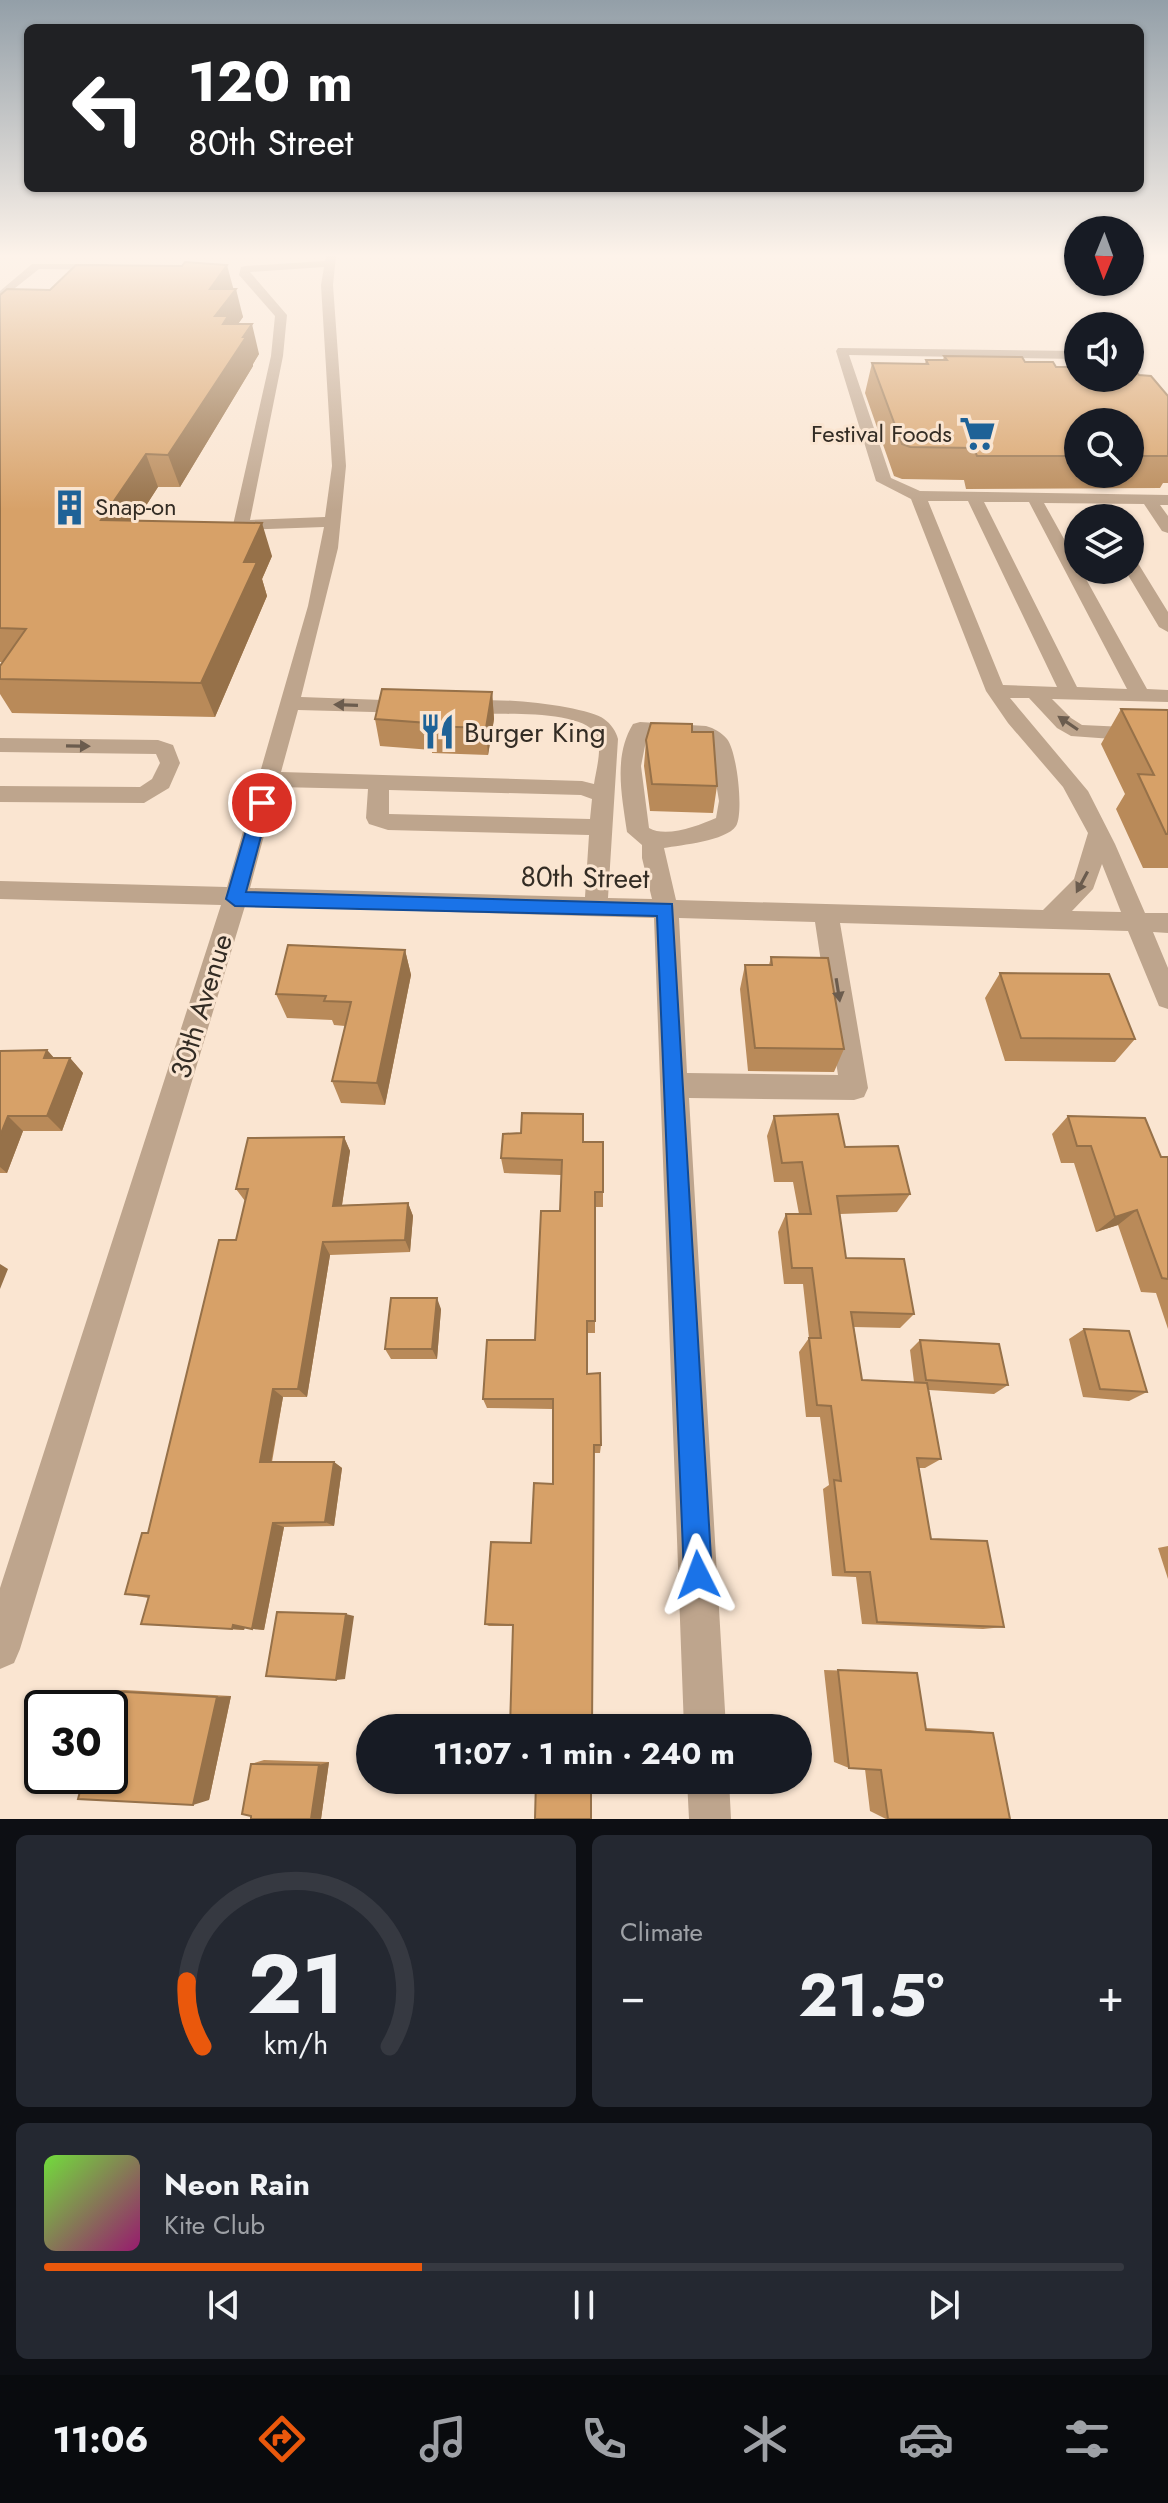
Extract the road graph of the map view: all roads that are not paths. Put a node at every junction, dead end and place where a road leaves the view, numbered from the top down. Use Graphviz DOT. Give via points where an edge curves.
graph roads {
  1 [pos="278,341"];
  2 [pos="334,341"];
  3 [pos="1064,355"];
  4 [pos="918,496"];
  5 [pos="974,497"];
  6 [pos="1034,498"];
  7 [pos="1091,499"];
  8 [pos="1149,500"];
  9 [pos="1168,500"];
  10 [pos="1094,504"];
  11 [pos="333,522"];
  12 [pos="1168,528"];
  13 [pos="1142,584"];
  14 [pos="1168,627"];
  15 [pos="996,691"];
  16 [pos="1034,692"];
  17 [pos="1070,693"];
  18 [pos="1140,695"];
  19 [pos="1168,696"];
  20 [pos="291,703"];
  21 [pos="1168,736"];
  22 [pos="0,745"];
  23 [pos="269,779"];
  24 [pos="379,782"];
  25 [pos="0,794"];
  26 [pos="603,795"];
  27 [pos="601,827"];
  28 [pos="1098,834"];
  29 [pos="653,841"];
  30 [pos="0,890"];
  31 [pos="235,899"];
  32 [pos="596,907"];
  33 [pos="666,909"];
  34 [pos="826,913"];
  35 [pos="1049,919"];
  36 [pos="1135,922"];
  37 [pos="1168,923"];
  38 [pos="1168,998"];
  39 [pos="674,1085"];
  40 [pos="0,1649"];
  41 [pos="704,1714"];
  42 [pos="709,1794"];
  43 [pos="710,1819"];
  1 -- 11 [label="street" via="241,525"];
  2 -- 11 [label="street, 30th Avenue" via="339,466"];
  3 -- 4 [label="street" via="842,351 884,481"];
  4 -- 5 [label="street"];
  4 -- 15 [label="street"];
  5 -- 6 [label="street"];
  5 -- 17 [label="street"];
  6 -- 7 [label="street"];
  6 -- 18 [label="street"];
  7 -- 8 [label="street"];
  7 -- 10 [label="street"];
  8 -- 9 [label="street"];
  8 -- 12 [label="street"];
  11 -- 20 [label="street, 30th Avenue"];
  13 -- 14 [label="street"];
  15 -- 16 [label="street"];
  15 -- 28 [label="street" via="1080,795"];
  16 -- 17 [label="street"];
  21 -- 16 [label="street, one-way" via="1078,731"];
  17 -- 18 [label="street"];
  18 -- 19 [label="street"];
  20 -- 23 [label="street, 30th Avenue"];
  26 -- 20 [label="street, one-way" via="608,736 587,716"];
  22 -- 25 [label="street, one-way" via="158,747 166,750 170,763 161,783 144,795"];
  23 -- 24 [label="street"];
  23 -- 31 [label="street, 30th Avenue"];
  24 -- 26 [label="street" via="582,788"];
  24 -- 27 [label="street" via="377,818 388,822"];
  26 -- 27 [label="street"];
  27 -- 32 [label="street"];
  28 -- 35 [label="street, one-way" via="1085,883"];
  28 -- 36 [label="street"];
  29 -- 29 [label="street" via="700,834 726,823 730,801 720,744 706,733 640,729 635,737 631,773 638,832"];
  29 -- 33 [label="street"];
  30 -- 31 [label="street, 80th Street"];
  31 -- 32 [label="street, 80th Street"];
  31 -- 40 [label="street, 30th Avenue"];
  32 -- 33 [label="street, 80th Street"];
  33 -- 34 [label="street, 80th Street"];
  33 -- 39 [label="street"];
  34 -- 35 [label="street, 80th Street"];
  34 -- 39 [label="street, one-way" via="854,1088"];
  35 -- 36 [label="street, 80th Street"];
  36 -- 37 [label="street, 80th Street"];
  36 -- 38 [label="street"];
  39 -- 41 [label="street"];
  42 -- 43 [label="street"];
}
